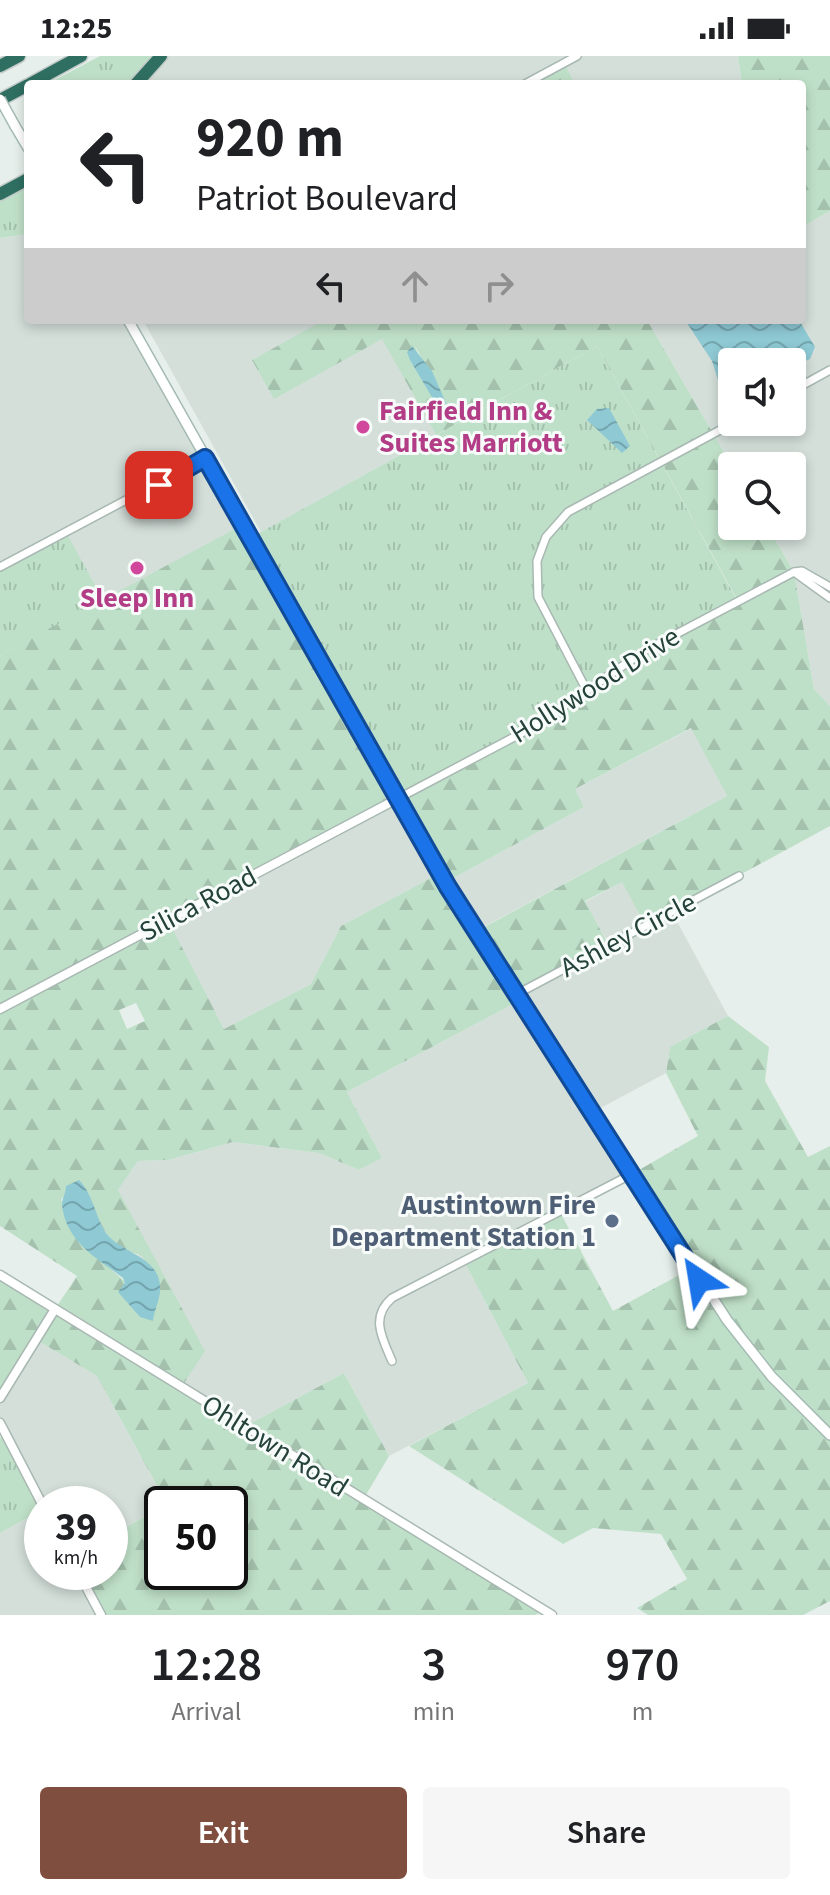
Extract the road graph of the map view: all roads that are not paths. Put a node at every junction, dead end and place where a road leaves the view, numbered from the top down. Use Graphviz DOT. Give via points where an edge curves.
graph roads {
  1 [pos="8,56"];
  2 [pos="19,56"];
  3 [pos="81,56"];
  4 [pos="161,56"];
  5 [pos="577,56"];
  6 [pos="0,59"];
  7 [pos="0,66"];
  8 [pos="36,80"];
  9 [pos="140,80"];
  10 [pos="532,80"];
  11 [pos="24,87"];
  12 [pos="0,100"];
  13 [pos="24,141"];
  14 [pos="24,181"];
  15 [pos="0,194"];
  16 [pos="130,324"];
  17 [pos="830,370"];
  18 [pos="806,383"];
  19 [pos="718,431"];
  20 [pos="205,458"];
  21 [pos="0,567"];
  22 [pos="794,572"];
  23 [pos="830,587"];
  24 [pos="830,598"];
  25 [pos="586,689"];
  26 [pos="397,799"];
  27 [pos="739,876"];
  28 [pos="517,994"];
  29 [pos="0,1009"];
  30 [pos="632,1174"];
  31 [pos="0,1275"];
  32 [pos="55,1309"];
  33 [pos="392,1361"];
  34 [pos="0,1398"];
  35 [pos="0,1423"];
  36 [pos="830,1435"];
  37 [pos="33,1486"];
  38 [pos="88,1590"];
  39 [pos="101,1615"];
  40 [pos="552,1615"];
  1 -- 6 [label="highway"];
  2 -- 7 [label="highway"];
  3 -- 8 [label="highway"];
  4 -- 9 [label="highway"];
  5 -- 10 [label="street"];
  11 -- 12 [label="highway"];
  12 -- 13 [label="main road, bridge"];
  14 -- 15 [label="highway"];
  16 -- 20 [label="main road"];
  17 -- 18 [label="street"];
  19 -- 25 [label="street" via="568,512 546,537 537,561 538,597"];
  20 -- 21 [label="street"];
  20 -- 26 [label="main road"];
  22 -- 23 [label="street"];
  22 -- 24 [label="street"];
  22 -- 25 [label="street, Hollywood Drive" via="646,650"];
  25 -- 26 [label="street, Hollywood Drive" via="533,727"];
  26 -- 28 [label="main road"];
  26 -- 29 [label="street, Silica Road"];
  27 -- 28 [label="street, Ashley Circle"];
  28 -- 30 [label="main road"];
  30 -- 33 [label="street" via="392,1298 380,1313 379,1327"];
  30 -- 36 [label="main road" via="740,1338"];
  31 -- 32 [label="street, Ohltown Road"];
  32 -- 34 [label="street"];
  32 -- 40 [label="street, Ohltown Road"];
  35 -- 37 [label="street"];
  38 -- 39 [label="street"];
}
